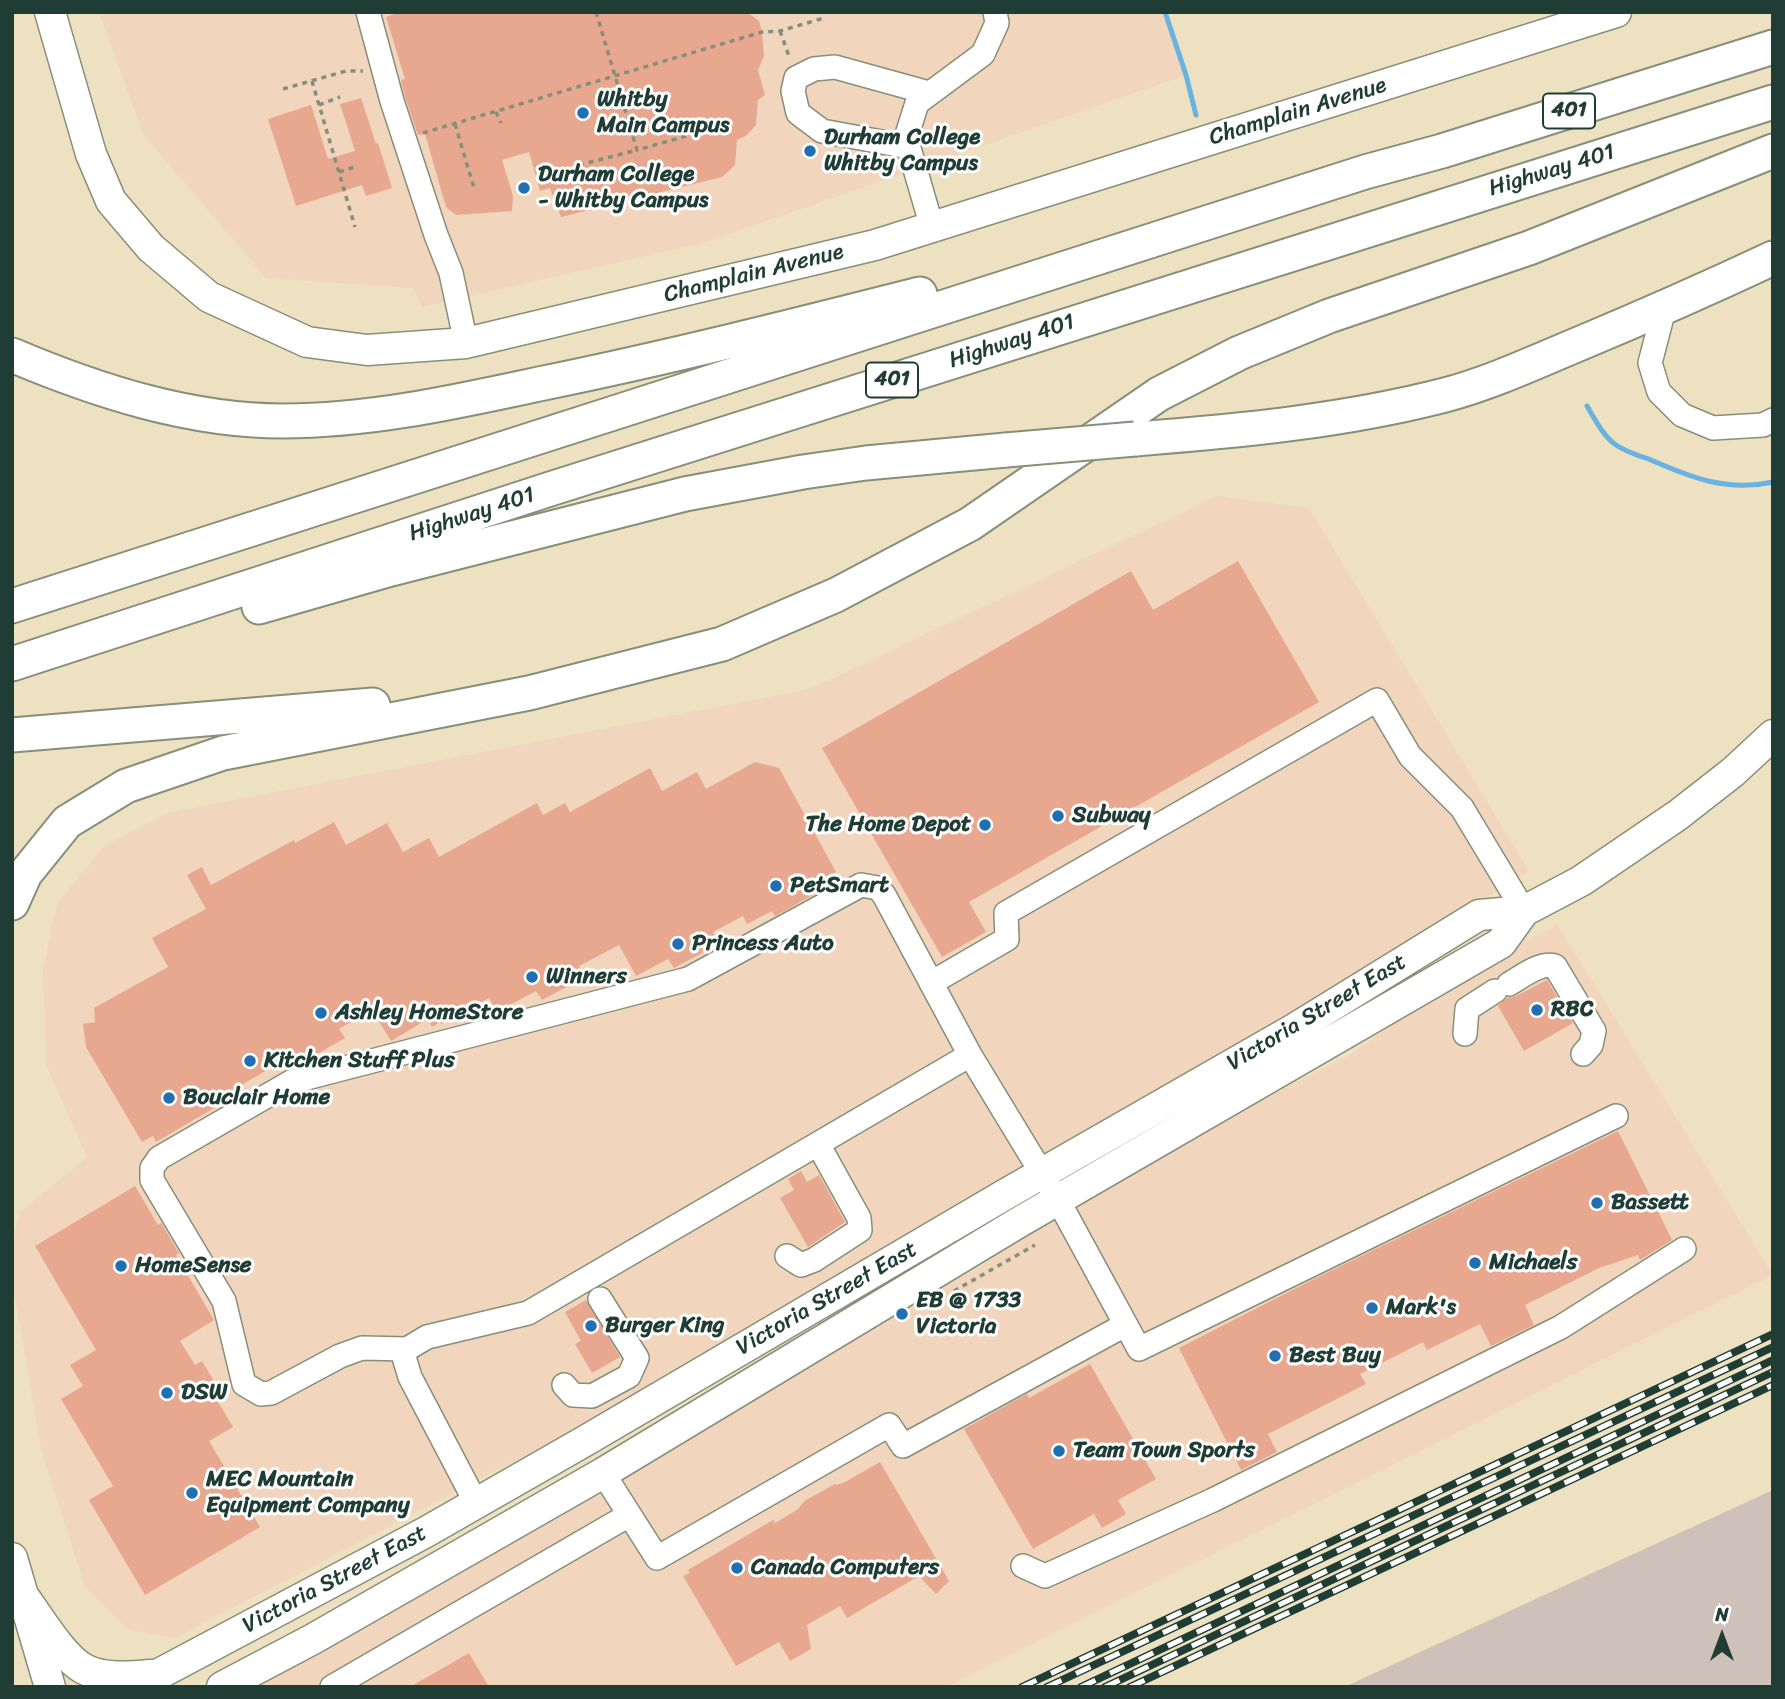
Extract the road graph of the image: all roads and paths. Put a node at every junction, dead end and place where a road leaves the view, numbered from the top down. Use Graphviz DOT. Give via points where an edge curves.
graph roads {
  1 [pos="50,12"];
  2 [pos="368,12"];
  3 [pos="596,12"];
  4 [pos="995,12"];
  5 [pos="1616,12"];
  6 [pos="824,18"];
  7 [pos="780,31"];
  8 [pos="1773,47"];
  9 [pos="383,70"];
  10 [pos="615,75"];
  11 [pos="796,78"];
  12 [pos="312,81"];
  13 [pos="283,89"];
  14 [pos="929,93"];
  15 [pos="340,97"];
  16 [pos="1773,102"];
  17 [pos="319,105"];
  18 [pos="496,112"];
  19 [pos="501,123"];
  20 [pos="456,124"];
  21 [pos="415,135"];
  22 [pos="686,136"];
  23 [pos="909,147"];
  24 [pos="637,150"];
  25 [pos="1773,151"];
  26 [pos="579,165"];
  27 [pos="355,167"];
  28 [pos="339,172"];
  29 [pos="1365,172"];
  30 [pos="474,188"];
  31 [pos="355,227"];
  32 [pos="932,227"];
  33 [pos="1773,258"];
  34 [pos="1664,309"];
  35 [pos="466,343"];
  36 [pos="12,355"];
  37 [pos="1773,420"];
  38 [pos="12,606"];
  39 [pos="12,664"];
  40 [pos="12,670"];
  41 [pos="529,693"];
  42 [pos="12,735"];
  43 [pos="1773,735"];
  44 [pos="12,902"];
  45 [pos="1524,911"];
  46 [pos="931,983"];
  47 [pos="1465,1034"];
  48 [pos="1583,1054"];
  49 [pos="970,1055"];
  50 [pos="1616,1116"];
  51 [pos="818,1144"];
  52 [pos="1042,1174"];
  53 [pos="1058,1200"];
  54 [pos="1684,1250"];
  55 [pos="787,1256"];
  56 [pos="600,1298"];
  57 [pos="1125,1325"];
  58 [pos="407,1349"];
  59 [pos="564,1385"];
  60 [pos="603,1473"];
  61 [pos="475,1503"];
  62 [pos="629,1515"];
  63 [pos="12,1558"];
  64 [pos="1023,1566"];
  65 [pos="24,1597"];
  66 [pos="371,1606"];
  67 [pos="157,1675"];
  68 [pos="50,1687"];
  69 [pos="126,1687"];
  70 [pos="222,1687"];
  71 [pos="332,1687"];
  1 -- 35 [label="main road, Champlain Avenue" via="91,154 111,201 151,248 209,297 307,342 367,350"];
  2 -- 9 [label="lane"];
  3 -- 10 [label="path"];
  4 -- 14 [label="lane" via="997,23 983,54"];
  5 -- 32 [label="main road, Champlain Avenue"];
  6 -- 7 [label="path"];
  7 -- 10 [label="path" via="762,32"];
  7 -- 11 [label="path"];
  8 -- 29 [label="highway, 401"];
  9 -- 12 [label="path" via="346,71"];
  9 -- 35 [label="lane" via="451,273"];
  10 -- 18 [label="path"];
  10 -- 24 [label="path"];
  11 -- 14 [label="lane" via="814,69 835,67"];
  11 -- 23 [label="lane" via="793,91 798,113 822,131"];
  12 -- 13 [label="path"];
  12 -- 17 [label="path"];
  14 -- 23 [label="lane" via="917,103 906,138"];
  15 -- 17 [label="path"];
  16 -- 39 [label="highway, Highway 401 / 401"];
  17 -- 28 [label="path"];
  18 -- 19 [label="path"];
  18 -- 20 [label="path"];
  20 -- 21 [label="path"];
  20 -- 30 [label="path"];
  22 -- 24 [label="path"];
  23 -- 32 [label="lane"];
  24 -- 26 [label="path"];
  25 -- 41 [label="highway" via="1529,248 1329,316 1239,353 1159,394 970,524 836,595 722,644"];
  27 -- 28 [label="path"];
  28 -- 31 [label="path"];
  29 -- 36 [label="highway" via="689,353 434,407 341,419 225,417 127,397"];
  29 -- 38 [label="highway, 401"];
  32 -- 35 [label="main road, Champlain Avenue" via="875,245"];
  33 -- 34 [label="highway"];
  34 -- 37 [label="lane" via="1650,363 1660,392 1682,415 1713,428 1763,425"];
  34 -- 40 [label="highway, bridge" via="1495,380 1445,395 1327,419 866,463 685,494 391,569 126,645"];
  41 -- 42 [label="highway"];
  41 -- 44 [label="highway" via="223,753 126,786 67,822 24,874"];
  43 -- 45 [label="main road, Victoria Street East" via="1678,815 1581,881"];
  45 -- 46 [label="lane" via="1462,808 1410,756 1377,700 1006,913 1007,939"];
  45 -- 52 [label="main road, Victoria Street East" via="1479,915 1294,1029"];
  45 -- 53 [label="main road, Victoria Street East" via="1501,943"];
  46 -- 49 [label="lane"];
  46 -- 58 [label="lane" via="884,895 878,888 861,885 688,979 291,1082 159,1158 152,1168 152,1180 224,1301 244,1384 253,1391 271,1393 362,1348"];
  47 -- 48 [label="lane" via="1467,1009 1541,966 1556,966 1594,1031"];
  49 -- 51 [label="lane"];
  49 -- 52 [label="lane"];
  50 -- 57 [label="lane" via="1139,1349"];
  51 -- 55 [label="lane" via="859,1218 860,1230 801,1265"];
  51 -- 58 [label="lane" via="528,1313 428,1337"];
  52 -- 53 [label="lane"];
  52 -- 61 [label="main road, Victoria Street East"];
  53 -- 57 [label="lane"];
  53 -- 60 [label="main road, Victoria Street East"];
  54 -- 64 [label="lane" via="1561,1327 1213,1500 1045,1576"];
  56 -- 59 [label="lane" via="636,1358 633,1367 629,1376 592,1396 573,1395"];
  57 -- 62 [label="lane" via="904,1446 890,1425 657,1558"];
  58 -- 61 [label="lane" via="404,1357 410,1377"];
  60 -- 62 [label="lane"];
  60 -- 66 [label="main road, Victoria Street East"];
  61 -- 66 [label="main road" via="477,1516 472,1526 376,1582"];
  61 -- 67 [label="main road, Victoria Street East"];
  62 -- 71 [label="lane"];
  63 -- 65 [label="main road"];
  65 -- 67 [label="main road" via="83,1669 104,1675"];
  65 -- 68 [label="main road"];
  66 -- 70 [label="main road, Victoria Street East"];
  67 -- 69 [label="main road, Victoria Street East"];
}
